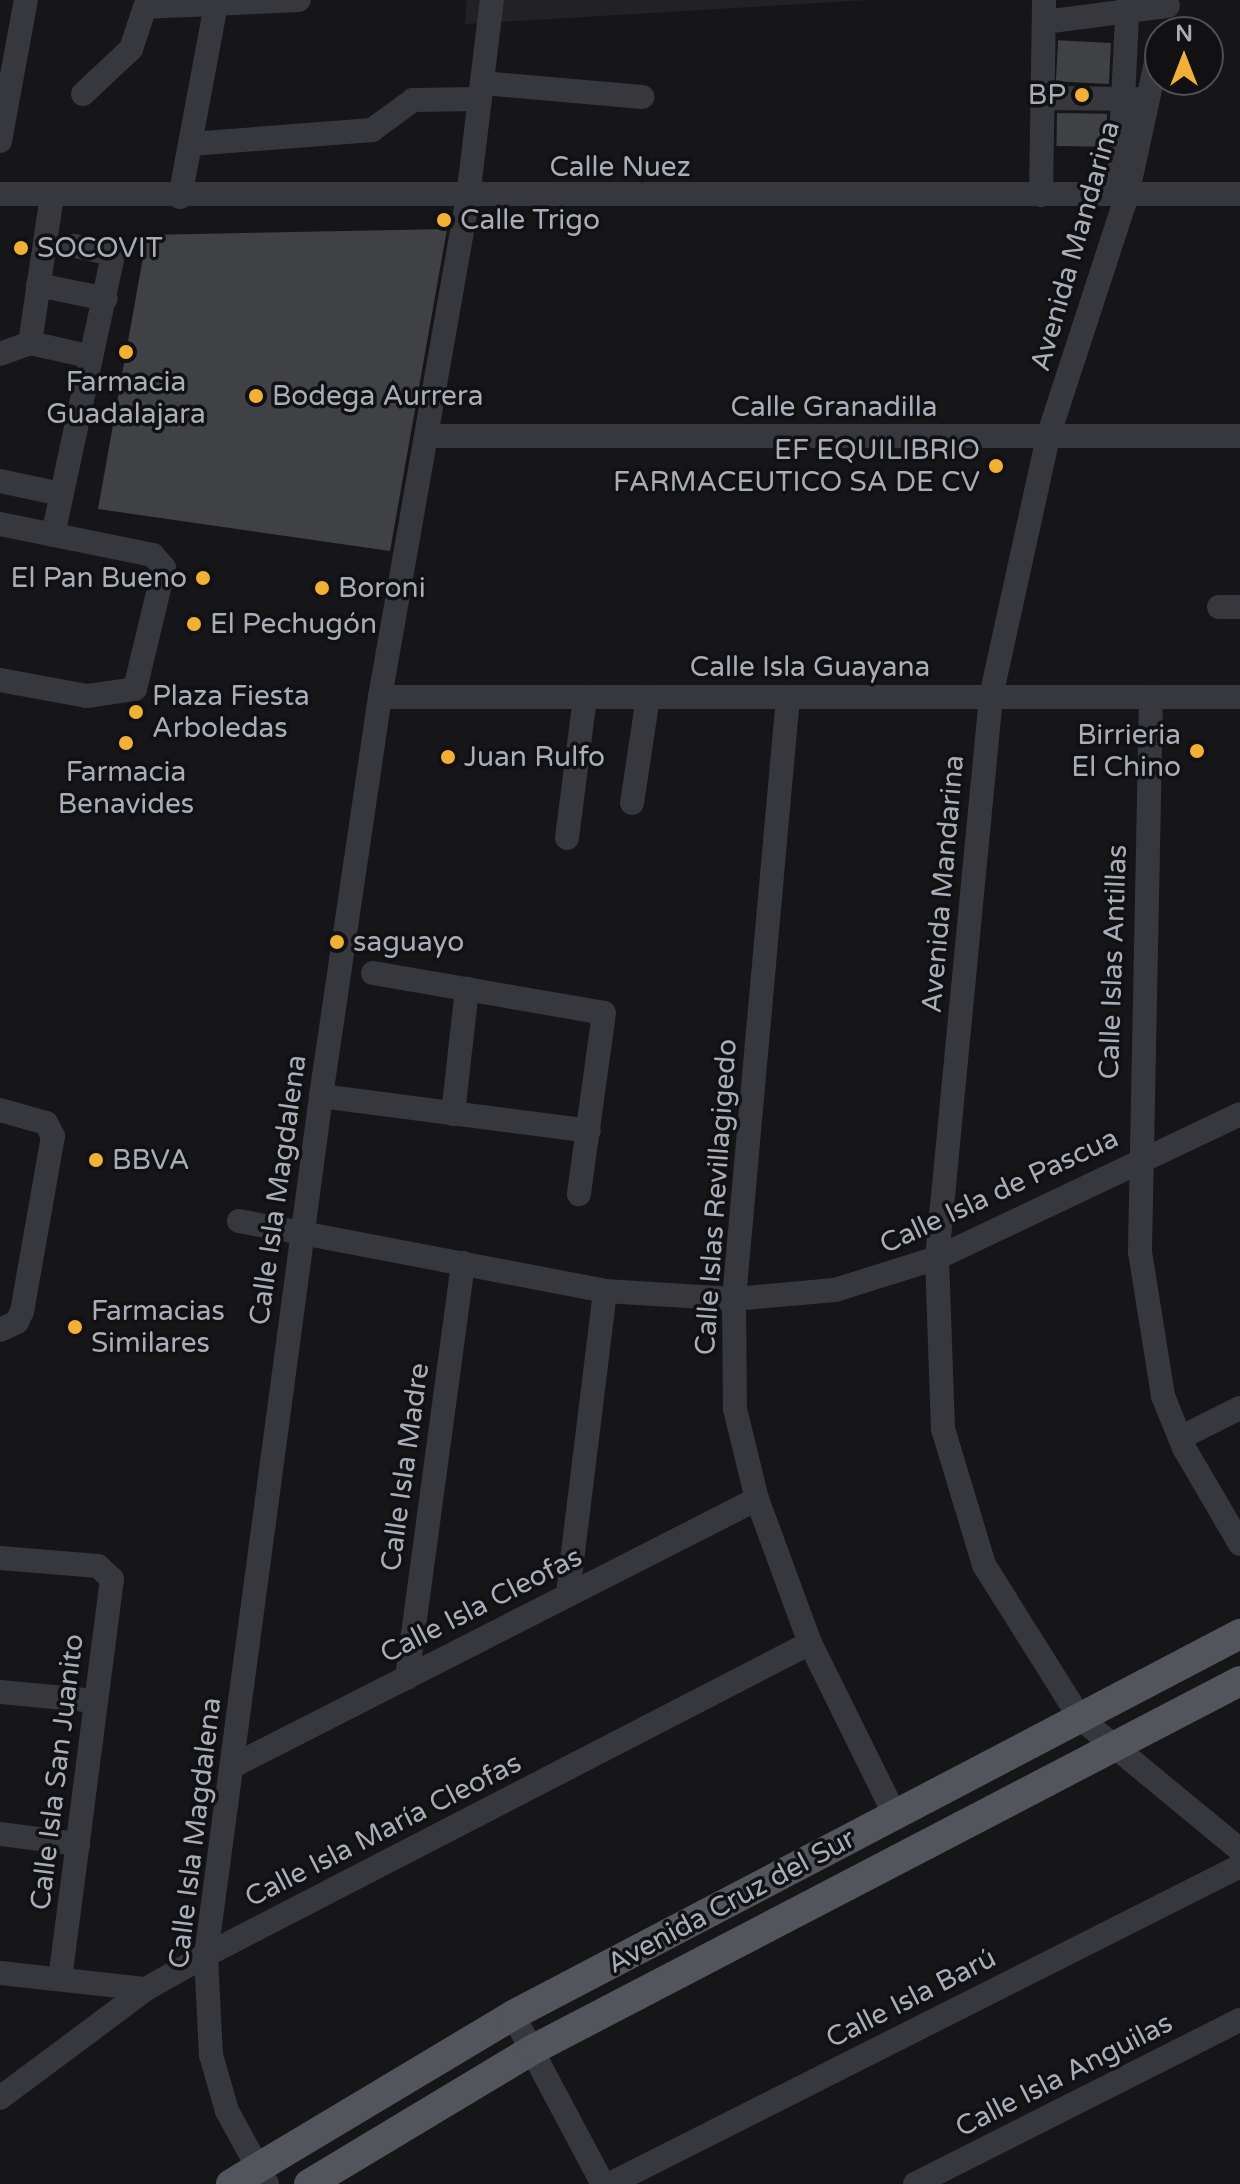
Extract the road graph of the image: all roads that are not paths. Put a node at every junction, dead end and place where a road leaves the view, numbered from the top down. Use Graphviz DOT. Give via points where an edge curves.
graph roads {
  1 [pos="26,0"];
  2 [pos="299,0"];
  3 [pos="492,0"];
  4 [pos="217,2"];
  5 [pos="1168,3"];
  6 [pos="1127,6"];
  7 [pos="1044,11"];
  8 [pos="481,91"];
  9 [pos="83,94"];
  10 [pos="642,97"];
  11 [pos="1043,98"];
  12 [pos="1148,98"];
  13 [pos="1123,100"];
  14 [pos="0,141"];
  15 [pos="191,144"];
  16 [pos="0,194"];
  17 [pos="1240,194"];
  18 [pos="52,195"];
  19 [pos="1041,195"];
  20 [pos="1123,195"];
  21 [pos="180,197"];
  22 [pos="468,197"];
  23 [pos="74,246"];
  24 [pos="38,285"];
  25 [pos="106,299"];
  26 [pos="30,343"];
  27 [pos="0,354"];
  28 [pos="88,356"];
  29 [pos="428,436"];
  30 [pos="1240,436"];
  31 [pos="1048,437"];
  32 [pos="0,481"];
  33 [pos="61,494"];
  34 [pos="0,524"];
  35 [pos="53,535"];
  36 [pos="0,680"];
  37 [pos="380,697"];
  38 [pos="585,697"];
  39 [pos="648,697"];
  40 [pos="788,697"];
  41 [pos="991,697"];
  42 [pos="1151,697"];
  43 [pos="1240,697"];
  44 [pos="632,803"];
  45 [pos="567,838"];
  46 [pos="373,973"];
  47 [pos="467,989"];
  48 [pos="321,1096"];
  49 [pos="0,1110"];
  50 [pos="453,1114"];
  51 [pos="1240,1114"];
  52 [pos="589,1131"];
  53 [pos="1137,1161"];
  54 [pos="579,1194"];
  55 [pos="239,1221"];
  56 [pos="301,1234"];
  57 [pos="937,1258"];
  58 [pos="463,1263"];
  59 [pos="605,1291"];
  60 [pos="734,1299"];
  61 [pos="0,1330"];
  62 [pos="1240,1408"];
  63 [pos="1180,1438"];
  64 [pos="757,1499"];
  65 [pos="1240,1544"];
  66 [pos="0,1558"];
  67 [pos="568,1593"];
  68 [pos="1240,1634"];
  69 [pos="810,1643"];
  70 [pos="407,1678"];
  71 [pos="1240,1681"];
  72 [pos="0,1692"];
  73 [pos="96,1701"];
  74 [pos="1080,1718"];
  75 [pos="1111,1746"];
  76 [pos="233,1766"];
  77 [pos="895,1815"];
  78 [pos="0,1834"];
  79 [pos="78,1844"];
  80 [pos="1240,1850"];
  81 [pos="1240,1866"];
  82 [pos="206,1955"];
  83 [pos="0,1973"];
  84 [pos="60,1979"];
  85 [pos="146,1989"];
  86 [pos="513,2015"];
  87 [pos="1240,2020"];
  88 [pos="534,2049"];
  89 [pos="0,2098"];
  90 [pos="251,2178"];
  91 [pos="309,2184"];
  92 [pos="603,2184"];
  93 [pos="610,2184"];
  94 [pos="915,2184"];
  1 -- 14 [label="street"];
  2 -- 4 [label="street"];
  3 -- 8 [label="street, Calle Isla Magdalena"];
  4 -- 9 [label="street" via="145,7 131,49"];
  4 -- 15 [label="street"];
  5 -- 6 [label="street"];
  6 -- 7 [label="street"];
  6 -- 13 [label="street"];
  7 -- 11 [label="street"];
  8 -- 10 [label="street"];
  8 -- 15 [label="street" via="413,100 372,130"];
  8 -- 22 [label="street, Calle Isla Magdalena"];
  11 -- 13 [label="street"];
  11 -- 19 [label="street"];
  12 -- 13 [label="street"];
  12 -- 20 [label="street, Avenida Mandarina"];
  13 -- 20 [label="street"];
  15 -- 21 [label="street"];
  16 -- 18 [label="street, Calle Nuez"];
  17 -- 20 [label="street, Calle Nuez"];
  18 -- 21 [label="street, Calle Nuez"];
  18 -- 24 [label="street"];
  19 -- 20 [label="street, Calle Nuez"];
  19 -- 22 [label="street, Calle Nuez"];
  20 -- 31 [label="street, Avenida Mandarina"];
  21 -- 22 [label="street, Calle Nuez"];
  22 -- 29 [label="street, Calle Isla Magdalena"];
  23 -- 25 [label="street" via="113,254"];
  24 -- 25 [label="street"];
  24 -- 26 [label="street"];
  25 -- 28 [label="street"];
  26 -- 27 [label="street"];
  26 -- 28 [label="street"];
  28 -- 33 [label="street"];
  29 -- 31 [label="street, Calle Granadilla"];
  29 -- 37 [label="street, Calle Isla Magdalena"];
  30 -- 31 [label="street, Calle Granadilla"];
  31 -- 41 [label="street, Avenida Mandarina"];
  32 -- 33 [label="street"];
  33 -- 35 [label="street"];
  34 -- 35 [label="street"];
  35 -- 36 [label="street" via="162,562 139,683 126,693 87,696"];
  37 -- 38 [label="street, Calle Isla Guayana"];
  37 -- 48 [label="street, Calle Isla Magdalena"];
  38 -- 39 [label="street, Calle Isla Guayana"];
  38 -- 45 [label="street"];
  39 -- 40 [label="street, Calle Isla Guayana"];
  39 -- 44 [label="street"];
  40 -- 41 [label="street, Calle Isla Guayana"];
  40 -- 60 [label="street, Calle Islas Revillagigedo"];
  41 -- 42 [label="street, Calle Isla Guayana"];
  41 -- 57 [label="street, Avenida Mandarina"];
  42 -- 43 [label="street, Calle Isla Guayana"];
  42 -- 53 [label="street, Calle Islas Antillas"];
  46 -- 47 [label="street"];
  47 -- 50 [label="street"];
  47 -- 52 [label="street" via="604,1013"];
  48 -- 50 [label="street"];
  48 -- 56 [label="street, Calle Isla Magdalena"];
  49 -- 61 [label="street" via="46,1123 53,1136 22,1311 17,1322"];
  50 -- 52 [label="street"];
  51 -- 53 [label="street, Calle Isla de Pascua"];
  52 -- 54 [label="street"];
  53 -- 57 [label="street, Calle Isla de Pascua"];
  53 -- 63 [label="street, Calle Islas Antillas" via="1150,1343"];
  55 -- 56 [label="street, Calle Isla de Pascua"];
  56 -- 58 [label="street, Calle Isla de Pascua"];
  56 -- 76 [label="street, Calle Isla Magdalena"];
  57 -- 60 [label="street, Calle Isla de Pascua" via="835,1290"];
  57 -- 74 [label="street, Avenida Mandarina" via="943,1429 961,1499 984,1565"];
  58 -- 59 [label="street, Calle Isla de Pascua"];
  58 -- 70 [label="street, Calle Isla Madre"];
  59 -- 60 [label="street, Calle Isla de Pascua"];
  59 -- 67 [label="street"];
  60 -- 64 [label="street, Calle Islas Revillagigedo" via="735,1409"];
  62 -- 63 [label="street"];
  63 -- 65 [label="street, Calle Islas Antillas"];
  64 -- 67 [label="street, Calle Isla Cleofas"];
  64 -- 69 [label="street, Calle Islas Revillagigedo"];
  66 -- 73 [label="street, Calle Isla San Juanito" via="98,1566 109,1573"];
  67 -- 70 [label="street, Calle Isla Cleofas"];
  68 -- 74 [label="main road, Avenida Cruz del Sur"];
  69 -- 77 [label="street, Calle Islas Revillagigedo"];
  69 -- 82 [label="street, Calle Isla María Cleofas"];
  70 -- 76 [label="street, Calle Isla Cleofas"];
  71 -- 75 [label="main road, Avenida Cruz del Sur"];
  72 -- 73 [label="street"];
  73 -- 79 [label="street, Calle Isla San Juanito"];
  74 -- 75 [label="street, Avenida Mandarina"];
  74 -- 77 [label="main road, Avenida Cruz del Sur"];
  75 -- 80 [label="street, Avenida Mandarina"];
  75 -- 88 [label="main road, Avenida Cruz del Sur"];
  76 -- 82 [label="street, Calle Isla Magdalena"];
  77 -- 86 [label="main road, Avenida Cruz del Sur"];
  78 -- 79 [label="street"];
  79 -- 84 [label="street, Calle Isla San Juanito"];
  81 -- 93 [label="street, Calle Isla Barú"];
  82 -- 85 [label="street, Calle Isla María Cleofas"];
  82 -- 90 [label="street, Calle Isla Magdalena" via="211,2055"];
  83 -- 84 [label="street"];
  84 -- 85 [label="street"];
  85 -- 89 [label="street, Calle Isla María Cleofas"];
  86 -- 88 [label="street"];
  86 -- 90 [label="main road, Avenida Cruz del Sur"];
  87 -- 94 [label="street, Calle Isla Anguilas"];
  88 -- 91 [label="main road, Avenida Cruz del Sur"];
  88 -- 92 [label="street"];
}
